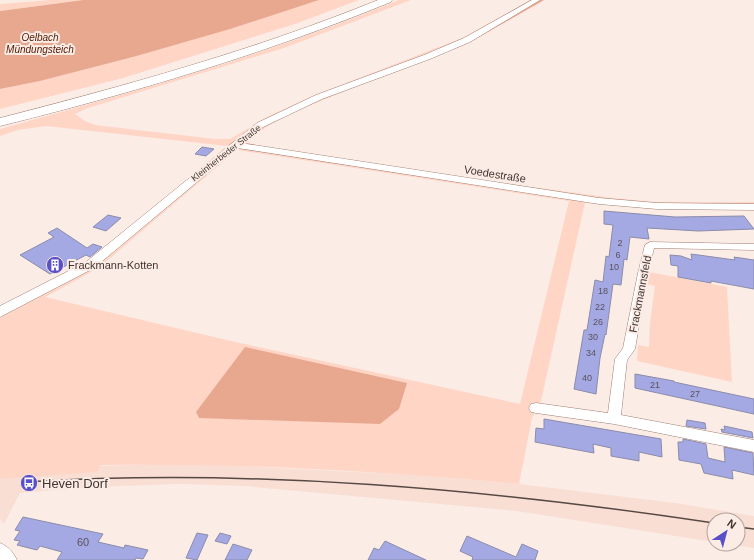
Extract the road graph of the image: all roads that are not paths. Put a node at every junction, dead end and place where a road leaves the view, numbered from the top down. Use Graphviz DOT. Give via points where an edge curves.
graph roads {
  1 [pos="373,0"];
  2 [pos="387,0"];
  3 [pos="537,0"];
  4 [pos="0,115"];
  5 [pos="0,122"];
  6 [pos="234,145"];
  7 [pos="754,208"];
  8 [pos="754,247"];
  9 [pos="0,312"];
  10 [pos="536,408"];
  11 [pos="614,419"];
  12 [pos="754,446"];
  13 [pos="0,552"];
  14 [pos="7,560"];
  1 -- 4 [label="highway" via="225,53"];
  2 -- 5 [label="highway" via="307,31 203,65"];
  3 -- 6 [label="street, Kleinherbeder Straße" via="458,44 283,113"];
  6 -- 7 [label="street, Voedestraße" via="599,201 656,206"];
  6 -- 9 [label="street, Kleinherbeder Straße" via="90,265"];
  8 -- 11 [label="street, Frackmannsfeld" via="650,245 629,349 621,359"];
  10 -- 11 [label="street"];
  11 -- 12 [label="street"];
  13 -- 14 [label="street"];
}
